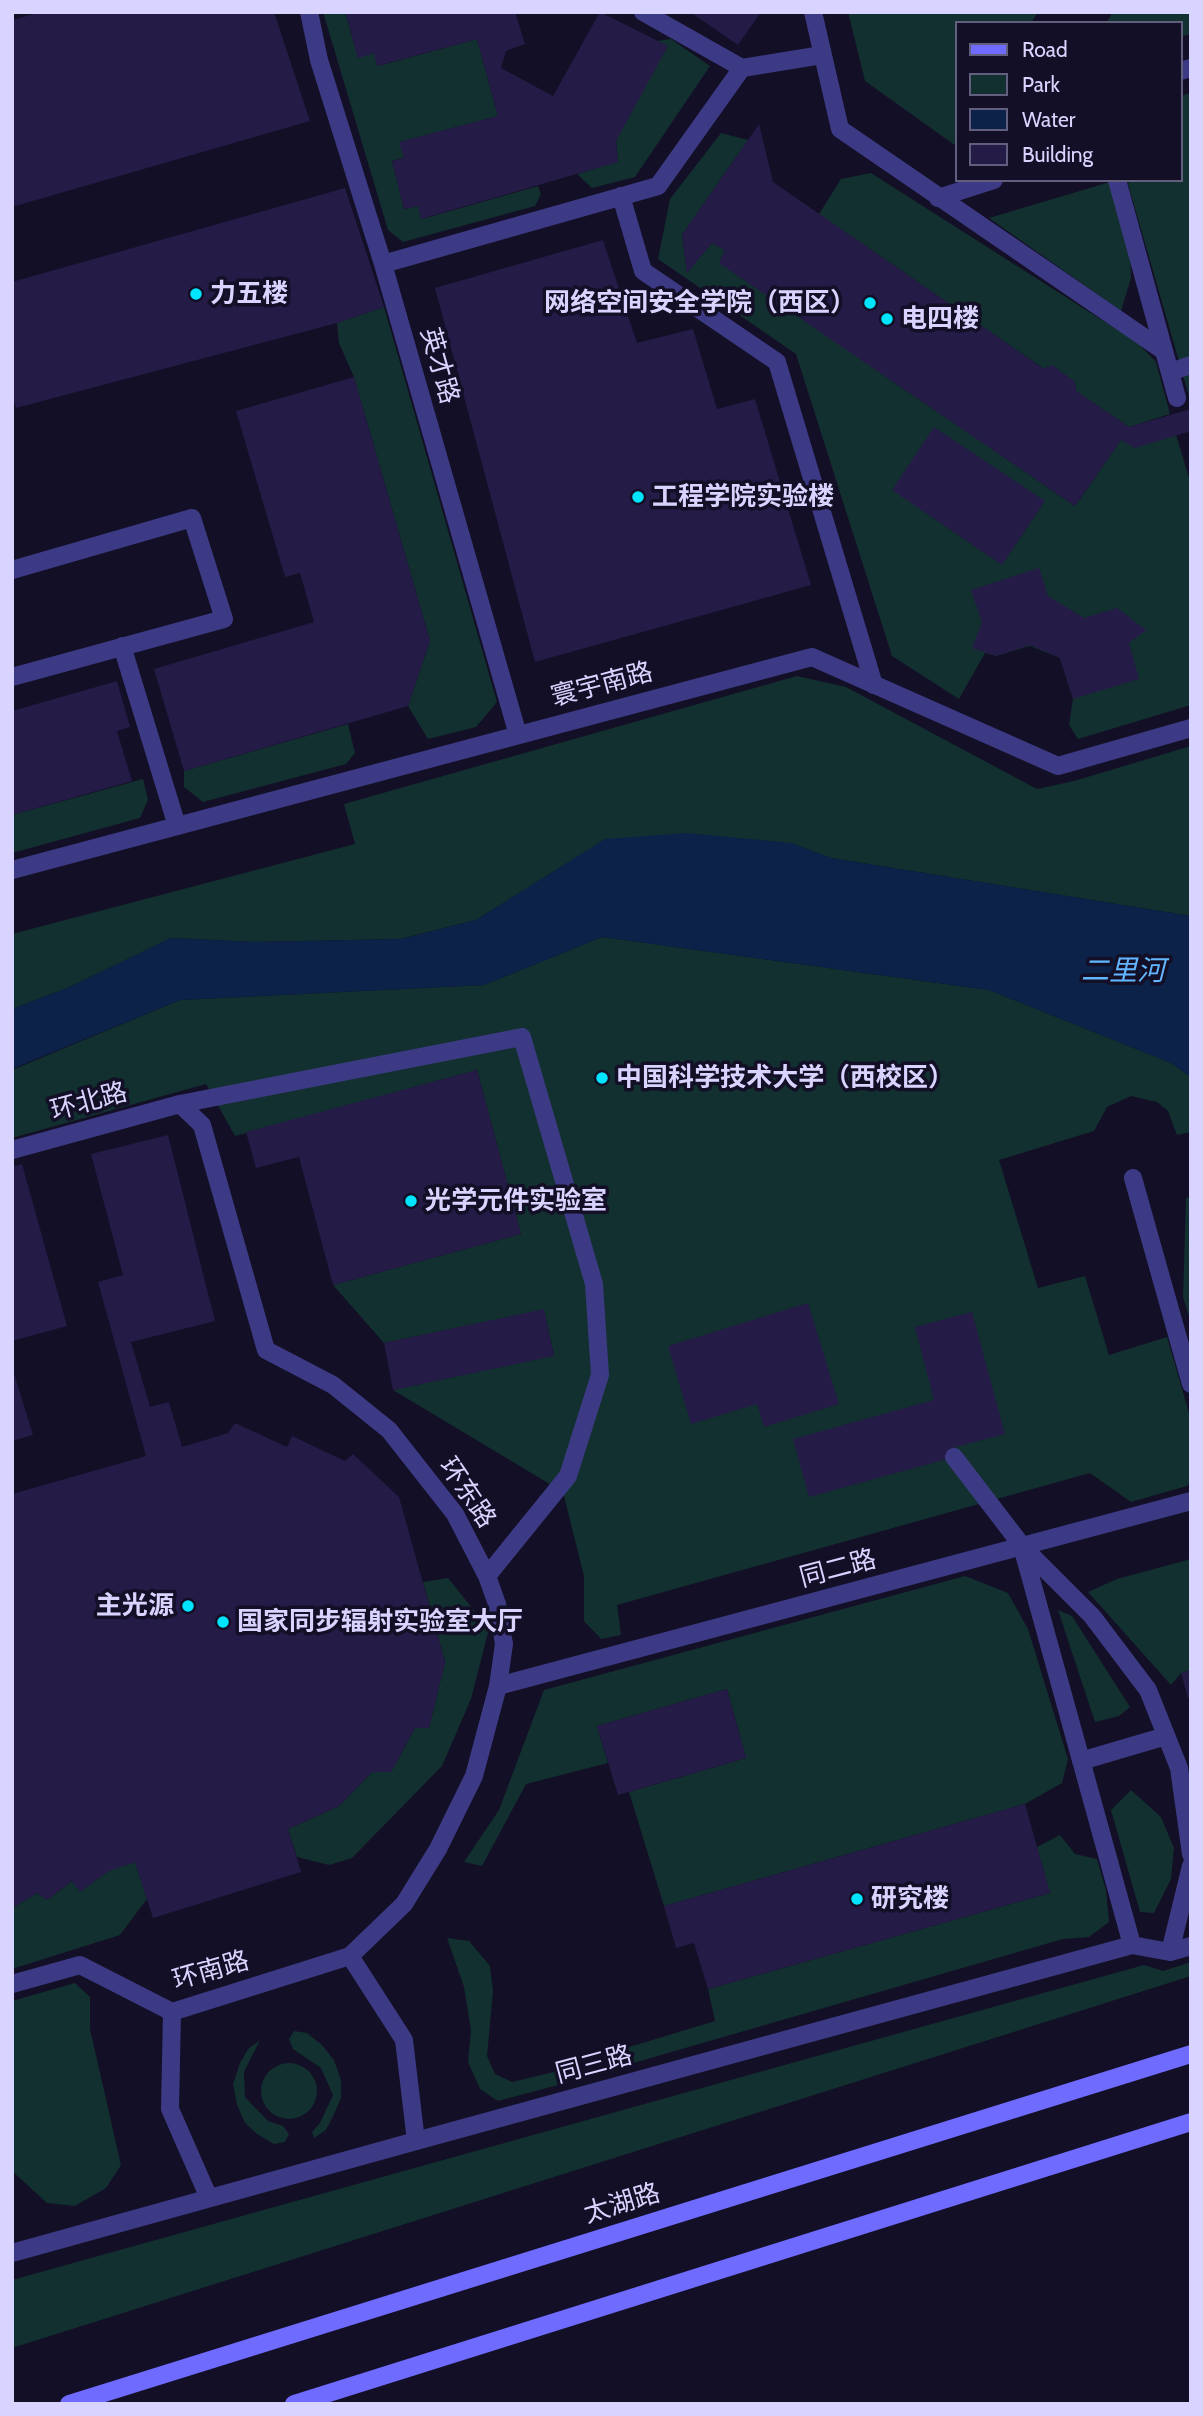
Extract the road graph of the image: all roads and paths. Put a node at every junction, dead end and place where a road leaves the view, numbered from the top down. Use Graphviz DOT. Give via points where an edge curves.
graph roads {
  1 [pos="309,12"];
  2 [pos="643,12"];
  3 [pos="813,12"];
  4 [pos="822,55"];
  5 [pos="742,68"];
  6 [pos="988,182"];
  7 [pos="1118,182"];
  8 [pos="621,196"];
  9 [pos="938,198"];
  10 [pos="383,264"];
  11 [pos="1164,351"];
  12 [pos="1191,365"];
  13 [pos="1170,372"];
  14 [pos="1177,398"];
  15 [pos="12,570"];
  16 [pos="122,646"];
  17 [pos="12,677"];
  18 [pos="874,685"];
  19 [pos="1191,728"];
  20 [pos="518,735"];
  21 [pos="177,826"];
  22 [pos="12,870"];
  23 [pos="180,1104"];
  24 [pos="12,1150"];
  25 [pos="1133,1178"];
  26 [pos="1191,1384"];
  27 [pos="954,1457"];
  28 [pos="1191,1501"];
  29 [pos="1023,1547"];
  30 [pos="487,1576"];
  31 [pos="498,1686"];
  32 [pos="1166,1736"];
  33 [pos="1082,1761"];
  34 [pos="1191,1854"];
  35 [pos="1191,1866"];
  36 [pos="1132,1945"];
  37 [pos="1191,1946"];
  38 [pos="1170,1952"];
  39 [pos="350,1956"];
  40 [pos="12,1984"];
  41 [pos="172,2012"];
  42 [pos="1191,2054"];
  43 [pos="1191,2122"];
  44 [pos="416,2141"];
  45 [pos="209,2199"];
  46 [pos="12,2253"];
  47 [pos="69,2404"];
  48 [pos="294,2404"];
  1 -- 10 [label="street, 英才路" via="319,60"];
  2 -- 5 [label="street"];
  3 -- 4 [label="street"];
  4 -- 5 [label="street"];
  4 -- 9 [label="street" via="840,129"];
  5 -- 8 [label="street" via="658,186"];
  6 -- 9 [label="street"];
  7 -- 11 [label="street"];
  8 -- 10 [label="street"];
  8 -- 18 [label="street" via="643,271 777,362"];
  9 -- 11 [label="street"];
  10 -- 20 [label="street, 英才路"];
  11 -- 13 [label="street"];
  12 -- 13 [label="street"];
  13 -- 14 [label="street"];
  15 -- 16 [label="street" via="192,518 224,619"];
  16 -- 17 [label="street"];
  16 -- 21 [label="street"];
  18 -- 19 [label="street, 寰宇南路" via="1058,766"];
  18 -- 20 [label="street, 寰宇南路" via="812,657"];
  20 -- 21 [label="street, 寰宇南路"];
  21 -- 22 [label="street, 寰宇南路"];
  23 -- 24 [label="street, 环北路"];
  23 -- 30 [label="street, 环东路" via="201,1125 267,1350 333,1385 390,1430 456,1514"];
  23 -- 30 [label="street, 环北路" via="522,1037 594,1284 600,1375 568,1476"];
  25 -- 26 [label="street"];
  27 -- 29 [label="street"];
  28 -- 29 [label="street, 同二路"];
  29 -- 31 [label="street, 同二路"];
  29 -- 32 [label="street" via="1092,1616 1140,1679"];
  29 -- 33 [label="street"];
  30 -- 31 [label="street, 环东路" via="504,1644"];
  31 -- 39 [label="street, 环东路" via="474,1776 438,1849 404,1904"];
  32 -- 33 [label="street"];
  32 -- 34 [label="street" via="1179,1768"];
  33 -- 36 [label="street"];
  35 -- 38 [label="street"];
  36 -- 38 [label="street, 同三路"];
  36 -- 44 [label="street, 同三路"];
  37 -- 38 [label="street, 同三路"];
  39 -- 41 [label="street, 环南路"];
  39 -- 44 [label="street" via="404,2040"];
  40 -- 41 [label="street, 环南路" via="80,1965"];
  41 -- 45 [label="street" via="170,2109"];
  42 -- 47 [label="main road, 太湖路"];
  43 -- 48 [label="main road"];
  44 -- 45 [label="street, 同三路"];
  45 -- 46 [label="street, 同三路"];
}
